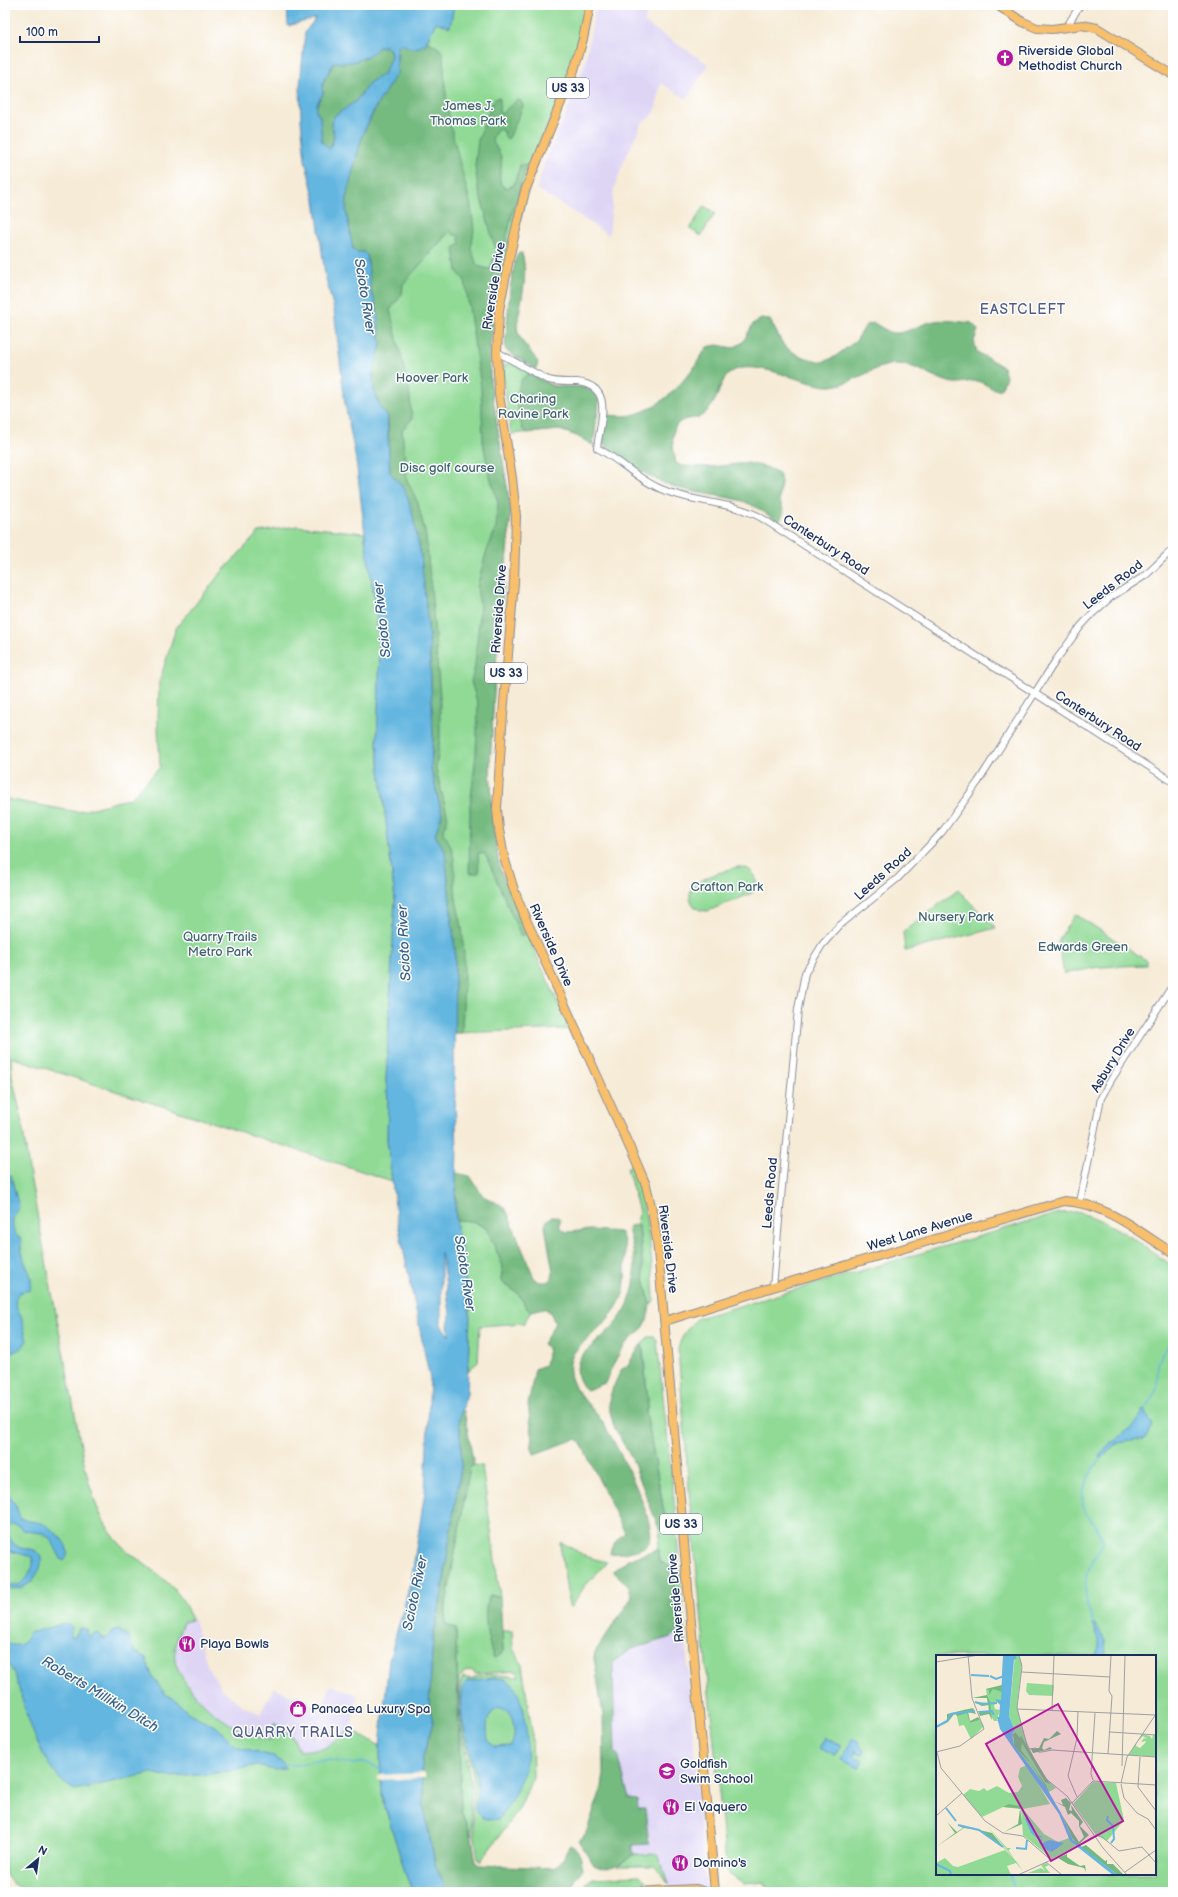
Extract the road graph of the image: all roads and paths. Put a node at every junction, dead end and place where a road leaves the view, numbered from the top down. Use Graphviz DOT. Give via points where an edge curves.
graph roads {
  1 [pos="590,5"];
  2 [pos="997,5"];
  3 [pos="1080,5"];
  4 [pos="1066,28"];
  5 [pos="1173,75"];
  6 [pos="497,352"];
  7 [pos="1173,549"];
  8 [pos="1035,693"];
  9 [pos="1173,782"];
  10 [pos="1173,985"];
  11 [pos="1080,1202"];
  12 [pos="1173,1253"];
  13 [pos="773,1287"];
  14 [pos="665,1321"];
  15 [pos="632,1892"];
  16 [pos="705,1892"];
  17 [pos="714,1892"];
  1 -- 6 [label="main road, Riverside Drive / US 33" via="574,70 534,167 518,216 499,310"];
  2 -- 4 [label="main road" via="1037,28"];
  3 -- 4 [label="street"];
  4 -- 5 [label="main road" via="1082,25 1097,28"];
  6 -- 8 [label="street, Canterbury Road" via="546,379 581,383 597,390 603,407 597,448 645,481 672,493 731,505 760,517"];
  6 -- 14 [label="main road, Riverside Drive / US 33" via="499,394 516,516 514,582 498,783 499,830 514,890 524,915 646,1185 652,1210"];
  7 -- 8 [label="street, Leeds Road" via="1146,575 1111,597 1093,613 1070,639"];
  8 -- 9 [label="street, Canterbury Road"];
  8 -- 13 [label="street, Leeds Road" via="978,782 942,832 898,878 829,937 805,973 798,1009"];
  10 -- 11 [label="street, Asbury Drive" via="1101,1098"];
  11 -- 12 [label="main road, West Lane Avenue" via="1099,1208"];
  11 -- 13 [label="main road, West Lane Avenue" via="1064,1201 1045,1206"];
  13 -- 14 [label="main road, West Lane Avenue"];
  14 -- 17 [label="main road, Riverside Drive / US 33"];
  15 -- 16 [label="main road" via="696,1888"];
  16 -- 17 [label="main road"];
}
